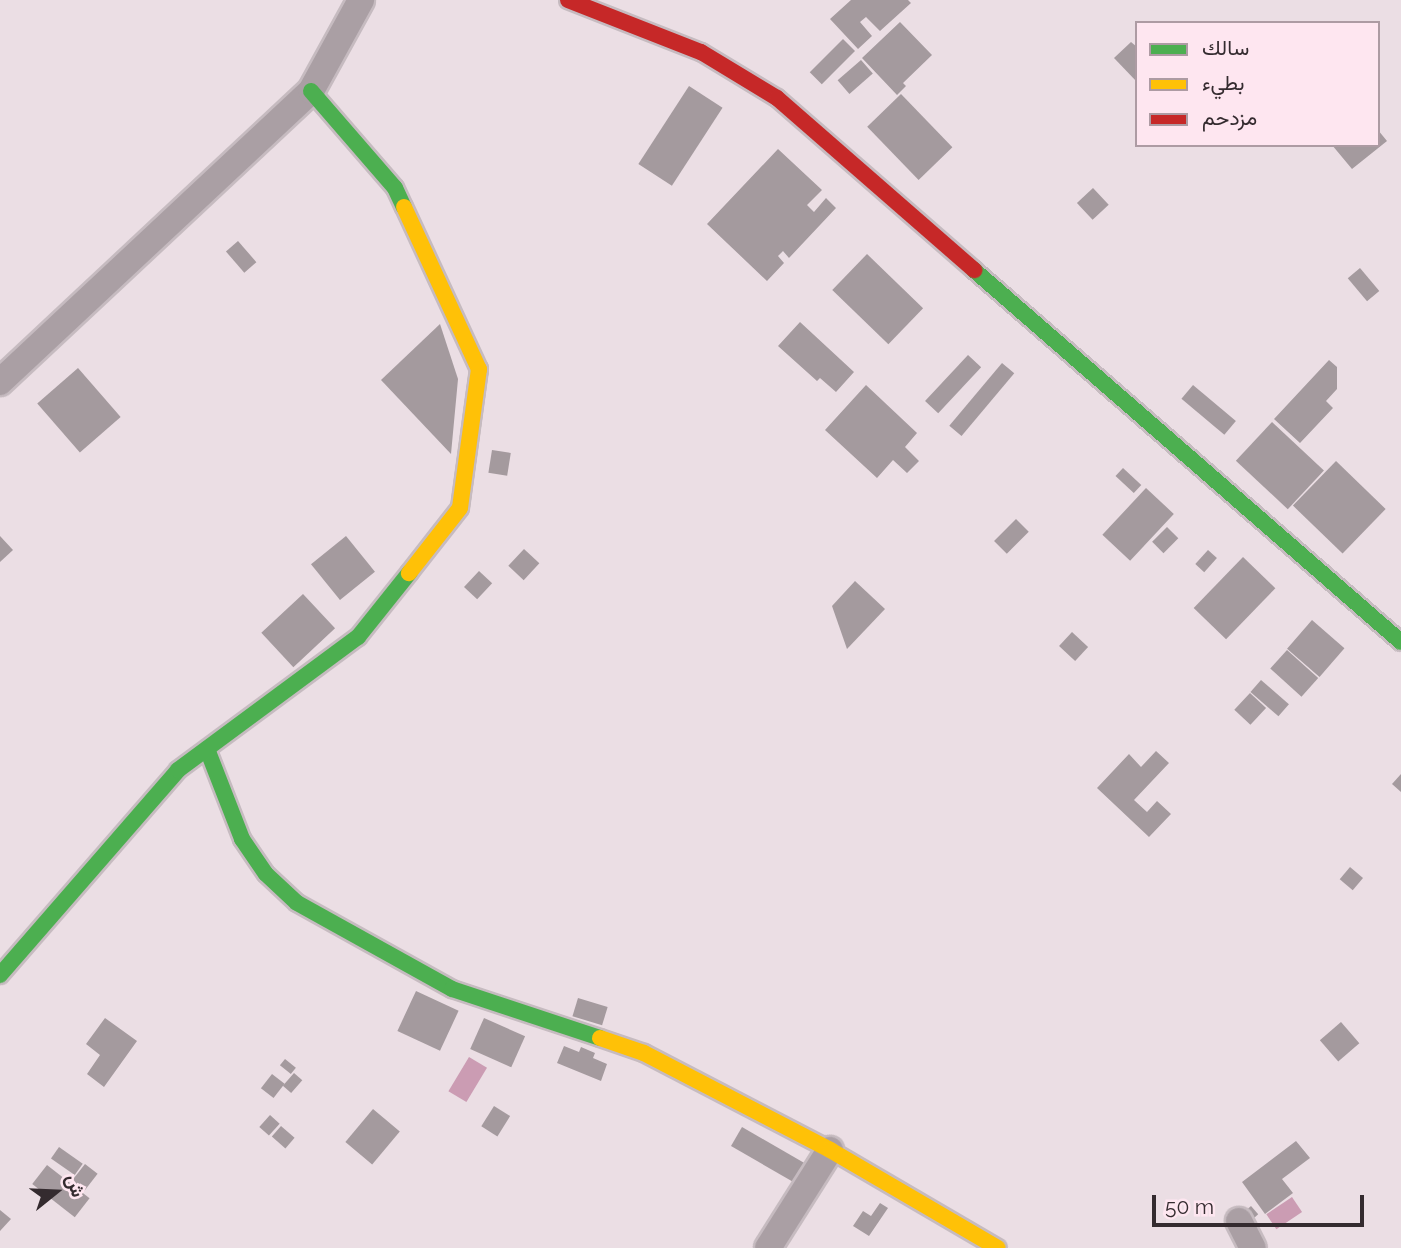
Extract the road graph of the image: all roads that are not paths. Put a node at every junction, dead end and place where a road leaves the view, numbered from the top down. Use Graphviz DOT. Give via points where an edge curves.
graph roads {
  1 [pos="361,0"];
  2 [pos="568,0"];
  3 [pos="624,10"];
  4 [pos="311,91"];
  5 [pos="0,382"];
  6 [pos="1401,642"];
  7 [pos="207,749"];
  8 [pos="0,975"];
  9 [pos="830,1150"];
  10 [pos="1239,1221"];
  11 [pos="768,1248"];
  12 [pos="998,1248"];
  13 [pos="1253,1248"];
  1 -- 4 [label="street"];
  2 -- 3 [label="street"];
  3 -- 6 [label="street" via="776,98"];
  4 -- 5 [label="street"];
  4 -- 7 [label="street" via="396,188 479,369 460,508 358,638"];
  7 -- 8 [label="street" via="178,771"];
  7 -- 9 [label="street" via="243,839 266,874 297,903 452,989 644,1053"];
  9 -- 11 [label="street"];
  9 -- 12 [label="street"];
  10 -- 13 [label="street"];
}
